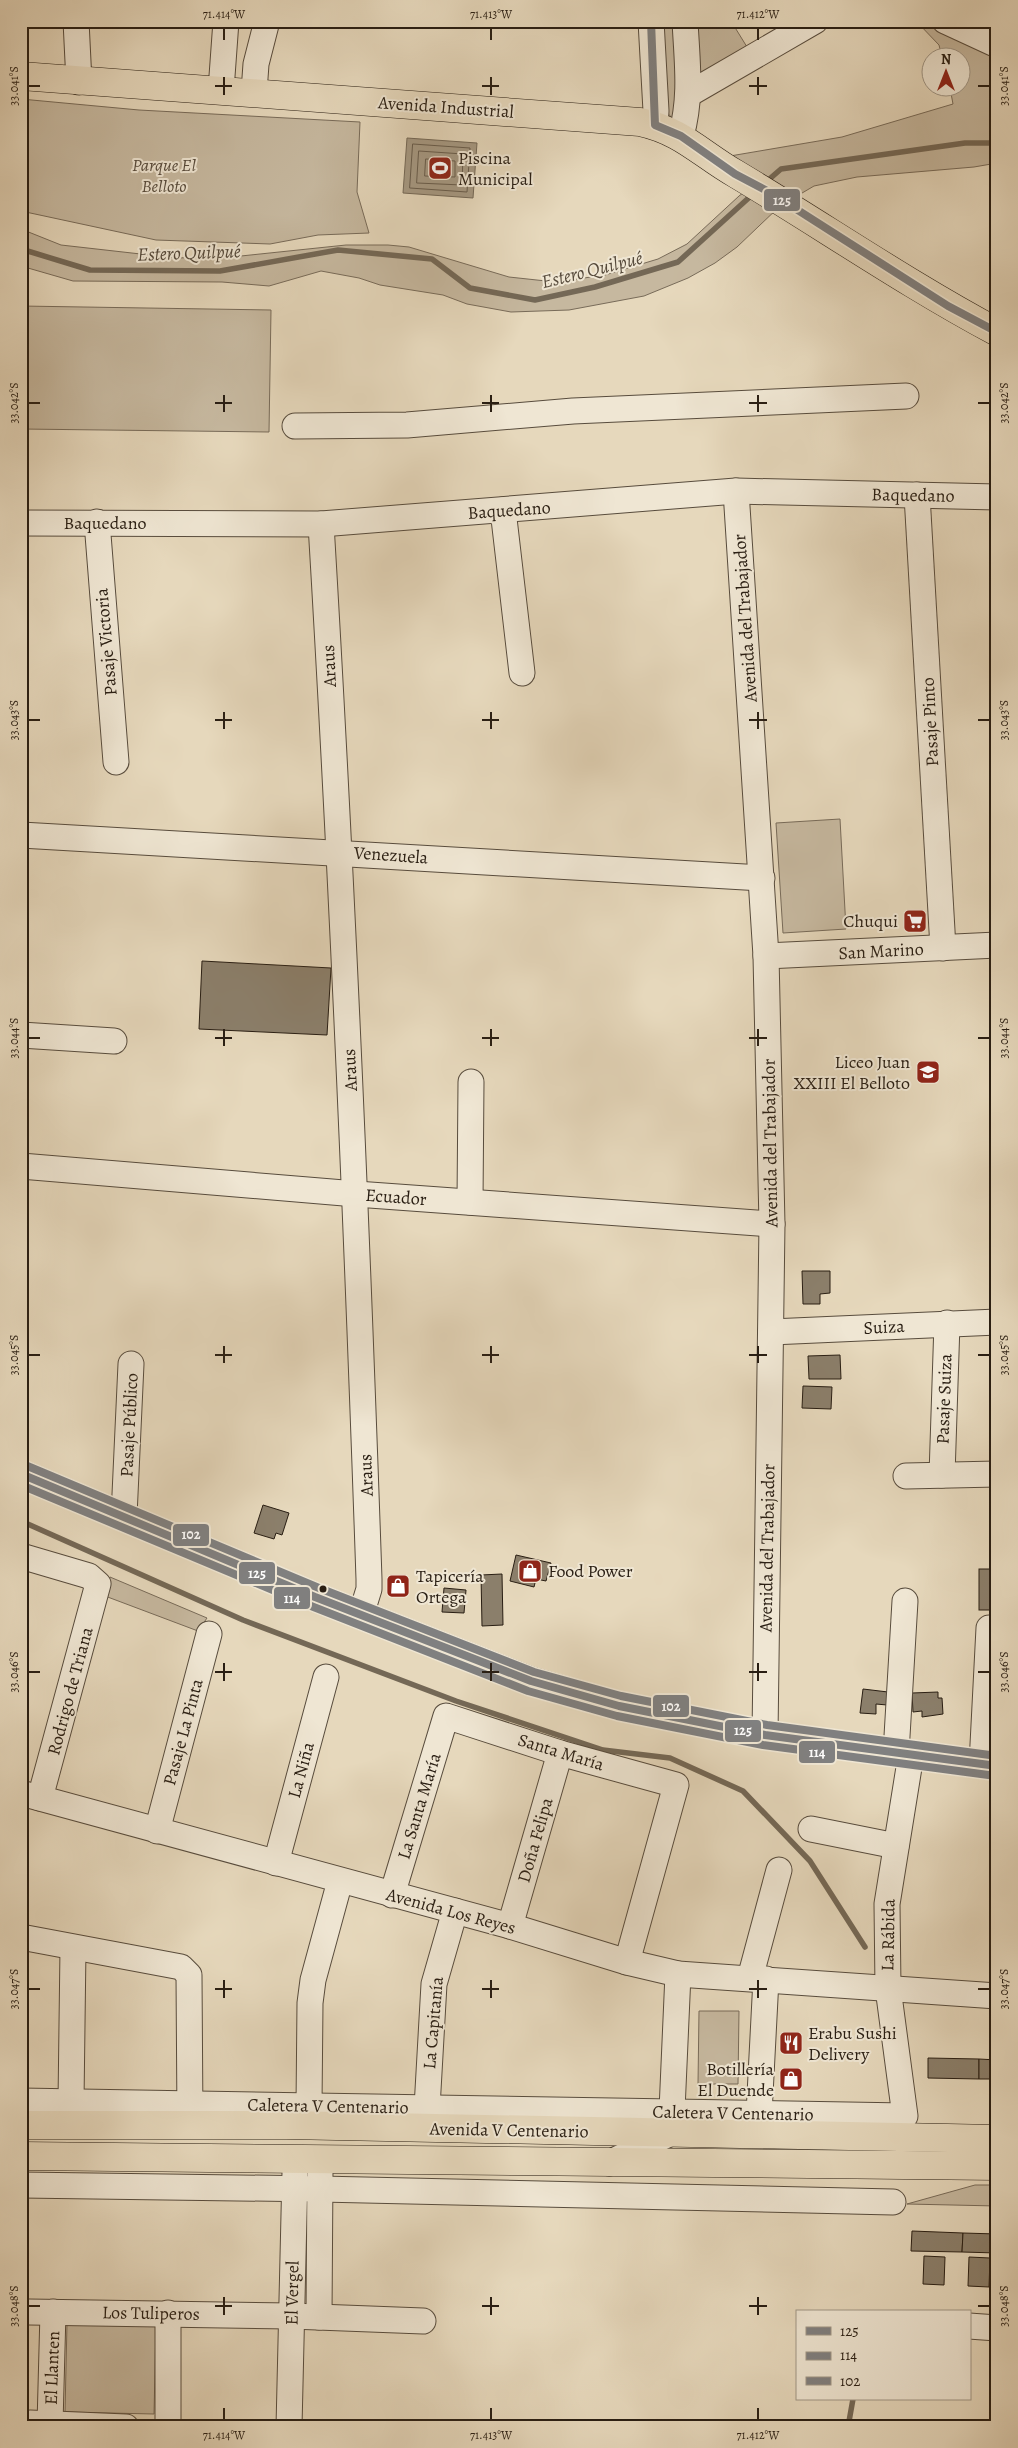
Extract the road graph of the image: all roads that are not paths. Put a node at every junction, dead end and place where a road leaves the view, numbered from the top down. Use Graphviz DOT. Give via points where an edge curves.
graph roads {
  1 [pos="76,21"];
  2 [pos="226,21"];
  3 [pos="267,21"];
  4 [pos="651,21"];
  5 [pos="684,21"];
  6 [pos="815,21"];
  7 [pos="945,21"];
  8 [pos="997,45"];
  9 [pos="21,76"];
  10 [pos="79,82"];
  11 [pos="221,90"];
  12 [pos="254,92"];
  13 [pos="689,94"];
  14 [pos="655,125"];
  15 [pos="681,136"];
  16 [pos="997,332"];
  17 [pos="906,396"];
  18 [pos="295,426"];
  19 [pos="736,491"];
  20 [pos="917,495"];
  21 [pos="997,497"];
  22 [pos="504,510"];
  23 [pos="97,522"];
  24 [pos="21,523"];
  25 [pos="321,524"];
  26 [pos="522,672"];
  27 [pos="116,762"];
  28 [pos="21,835"];
  29 [pos="340,852"];
  30 [pos="762,878"];
  31 [pos="997,945"];
  32 [pos="943,948"];
  33 [pos="766,956"];
  34 [pos="21,1034"];
  35 [pos="114,1041"];
  36 [pos="471,1082"];
  37 [pos="21,1166"];
  38 [pos="356,1194"];
  39 [pos="470,1202"];
  40 [pos="772,1224"];
  41 [pos="997,1322"];
  42 [pos="947,1323"];
  43 [pos="771,1332"];
  44 [pos="131,1364"];
  45 [pos="21,1474"];
  46 [pos="997,1474"];
  47 [pos="942,1475"];
  48 [pos="906,1476"];
  49 [pos="124,1516"];
  50 [pos="21,1556"];
  51 [pos="906,1601"];
  52 [pos="361,1615"];
  53 [pos="989,1628"];
  54 [pos="209,1634"];
  55 [pos="326,1677"];
  56 [pos="446,1716"];
  57 [pos="765,1735"];
  58 [pos="560,1753"];
  59 [pos="904,1754"];
  60 [pos="989,1766"];
  61 [pos="31,1796"];
  62 [pos="811,1829"];
  63 [pos="157,1831"];
  64 [pos="896,1846"];
  65 [pos="276,1863"];
  66 [pos="779,1870"];
  67 [pos="340,1881"];
  68 [pos="392,1895"];
  69 [pos="455,1911"];
  70 [pos="510,1926"];
  71 [pos="21,1937"];
  72 [pos="73,1948"];
  73 [pos="627,1962"];
  74 [pos="678,1974"];
  75 [pos="758,1978"];
  76 [pos="888,1988"];
  77 [pos="997,1996"];
  78 [pos="21,2102"];
  79 [pos="70,2102"];
  80 [pos="309,2106"];
  81 [pos="427,2108"];
  82 [pos="759,2114"];
  83 [pos="190,2115"];
  84 [pos="905,2116"];
  85 [pos="672,2122"];
  86 [pos="21,2125"];
  87 [pos="997,2139"];
  88 [pos="21,2156"];
  89 [pos="308,2159"];
  90 [pos="609,2163"];
  91 [pos="997,2166"];
  92 [pos="21,2185"];
  93 [pos="295,2188"];
  94 [pos="320,2188"];
  95 [pos="894,2202"];
  96 [pos="41,2312"];
  97 [pos="168,2314"];
  98 [pos="291,2316"];
  99 [pos="319,2317"];
  100 [pos="423,2321"];
  101 [pos="970,2326"];
  102 [pos="997,2328"];
  103 [pos="126,2427"];
  104 [pos="168,2427"];
  105 [pos="289,2427"];
  1 -- 10 [label="street"];
  2 -- 11 [label="street"];
  3 -- 12 [label="street" via="256,64"];
  4 -- 14 [label="street"];
  5 -- 13 [label="street"];
  6 -- 13 [label="street"];
  7 -- 8 [label="street"];
  9 -- 10 [label="main road, Avenida Industrial"];
  10 -- 11 [label="main road, Avenida Industrial"];
  11 -- 12 [label="main road, Avenida Industrial"];
  12 -- 14 [label="main road, Avenida Industrial"];
  13 -- 15 [label="street"];
  14 -- 15 [label="main road, Avenida Industrial"];
  15 -- 16 [label="main road, Avenida Industrial" via="734,174 771,193 948,306"];
  17 -- 18 [label="street" via="573,410 407,424"];
  19 -- 20 [label="street, Baquedano"];
  19 -- 22 [label="street, Baquedano"];
  19 -- 30 [label="street, Avenida del Trabajador"];
  20 -- 21 [label="street, Baquedano"];
  20 -- 32 [label="street, Pasaje Pinto"];
  22 -- 25 [label="street, Baquedano"];
  22 -- 26 [label="street"];
  23 -- 24 [label="street, Baquedano"];
  23 -- 25 [label="street, Baquedano"];
  23 -- 27 [label="street, Pasaje Victoria"];
  25 -- 29 [label="street, Araus"];
  28 -- 29 [label="street, Venezuela"];
  29 -- 30 [label="street, Venezuela"];
  29 -- 38 [label="street, Araus"];
  30 -- 33 [label="street, Avenida del Trabajador"];
  31 -- 32 [label="street, San Marino"];
  32 -- 33 [label="street, San Marino"];
  33 -- 40 [label="street, Avenida del Trabajador"];
  34 -- 35 [label="street"];
  36 -- 39 [label="street"];
  37 -- 38 [label="street, Ecuador"];
  38 -- 39 [label="street, Ecuador"];
  38 -- 52 [label="street, Araus" via="369,1579"];
  39 -- 40 [label="street, Ecuador"];
  40 -- 43 [label="street, Avenida del Trabajador"];
  41 -- 42 [label="street, Suiza"];
  42 -- 43 [label="street, Suiza"];
  42 -- 47 [label="street, Pasaje Suiza"];
  43 -- 57 [label="street, Avenida del Trabajador"];
  44 -- 49 [label="street, Pasaje Público"];
  45 -- 49 [label="main road"];
  46 -- 47 [label="street"];
  47 -- 48 [label="street"];
  49 -- 52 [label="main road"];
  50 -- 61 [label="street, Rodrigo de Triana" via="89,1576 98,1584"];
  51 -- 59 [label="street, La Rábida"];
  52 -- 57 [label="main road" via="531,1681 619,1706"];
  53 -- 60 [label="street"];
  54 -- 63 [label="street, Pasaje La Pinta"];
  55 -- 65 [label="street, La Niña"];
  56 -- 58 [label="street, Santa María"];
  56 -- 68 [label="street, La Santa María"];
  57 -- 59 [label="main road"];
  58 -- 70 [label="street, Doña Felipa"];
  58 -- 73 [label="street, Santa María" via="676,1785"];
  59 -- 60 [label="main road"];
  59 -- 64 [label="street, La Rábida" via="908,1783"];
  61 -- 63 [label="street, Avenida Los Reyes"];
  62 -- 64 [label="street"];
  63 -- 65 [label="street, Avenida Los Reyes"];
  64 -- 76 [label="street, La Rábida" via="887,1904"];
  65 -- 67 [label="street, Avenida Los Reyes"];
  66 -- 75 [label="street"];
  67 -- 68 [label="street, Avenida Los Reyes"];
  67 -- 80 [label="street" via="313,1980"];
  68 -- 69 [label="street, Avenida Los Reyes"];
  69 -- 70 [label="street, Avenida Los Reyes"];
  69 -- 81 [label="street, La Capitanía" via="434,1984"];
  70 -- 73 [label="street, Avenida Los Reyes"];
  71 -- 72 [label="street"];
  72 -- 79 [label="street"];
  72 -- 83 [label="street" via="180,1967 189,1975"];
  73 -- 74 [label="street, Avenida Los Reyes"];
  74 -- 75 [label="street, Avenida Los Reyes"];
  74 -- 85 [label="street"];
  75 -- 76 [label="street, Avenida Los Reyes"];
  75 -- 82 [label="street"];
  76 -- 77 [label="street, Avenida Los Reyes"];
  76 -- 84 [label="street, La Rábida"];
  78 -- 79 [label="street, Caletera V Centenario"];
  79 -- 83 [label="street, Caletera V Centenario"];
  80 -- 81 [label="street, Caletera V Centenario"];
  80 -- 83 [label="street, Caletera V Centenario"];
  81 -- 85 [label="street, Caletera V Centenario"];
  82 -- 84 [label="street, Caletera V Centenario"];
  82 -- 85 [label="street, Caletera V Centenario"];
  83 -- 85 [label="main road, Avenida V Centenario" via="286,2125"];
  83 -- 86 [label="main road, Avenida V Centenario"];
  85 -- 87 [label="main road, Avenida V Centenario"];
  85 -- 90 [label="street"];
  88 -- 89 [label="main road, Avenida V Centenario"];
  89 -- 90 [label="main road, Avenida V Centenario"];
  89 -- 93 [label="street, El Vergel"];
  89 -- 94 [label="street, El Vergel"];
  90 -- 91 [label="main road, Avenida V Centenario"];
  92 -- 93 [label="street"];
  93 -- 94 [label="street"];
  93 -- 98 [label="street, El Vergel"];
  94 -- 95 [label="street"];
  94 -- 99 [label="street, El Vergel"];
  96 -- 97 [label="street, Los Tuliperos"];
  96 -- 103 [label="street, El Llanten" via="40,2424"];
  97 -- 98 [label="street, Los Tuliperos"];
  97 -- 104 [label="street"];
  98 -- 99 [label="street, Los Tuliperos"];
  98 -- 105 [label="street, El Vergel"];
  99 -- 100 [label="street, Los Tuliperos"];
  101 -- 102 [label="street"];
}
